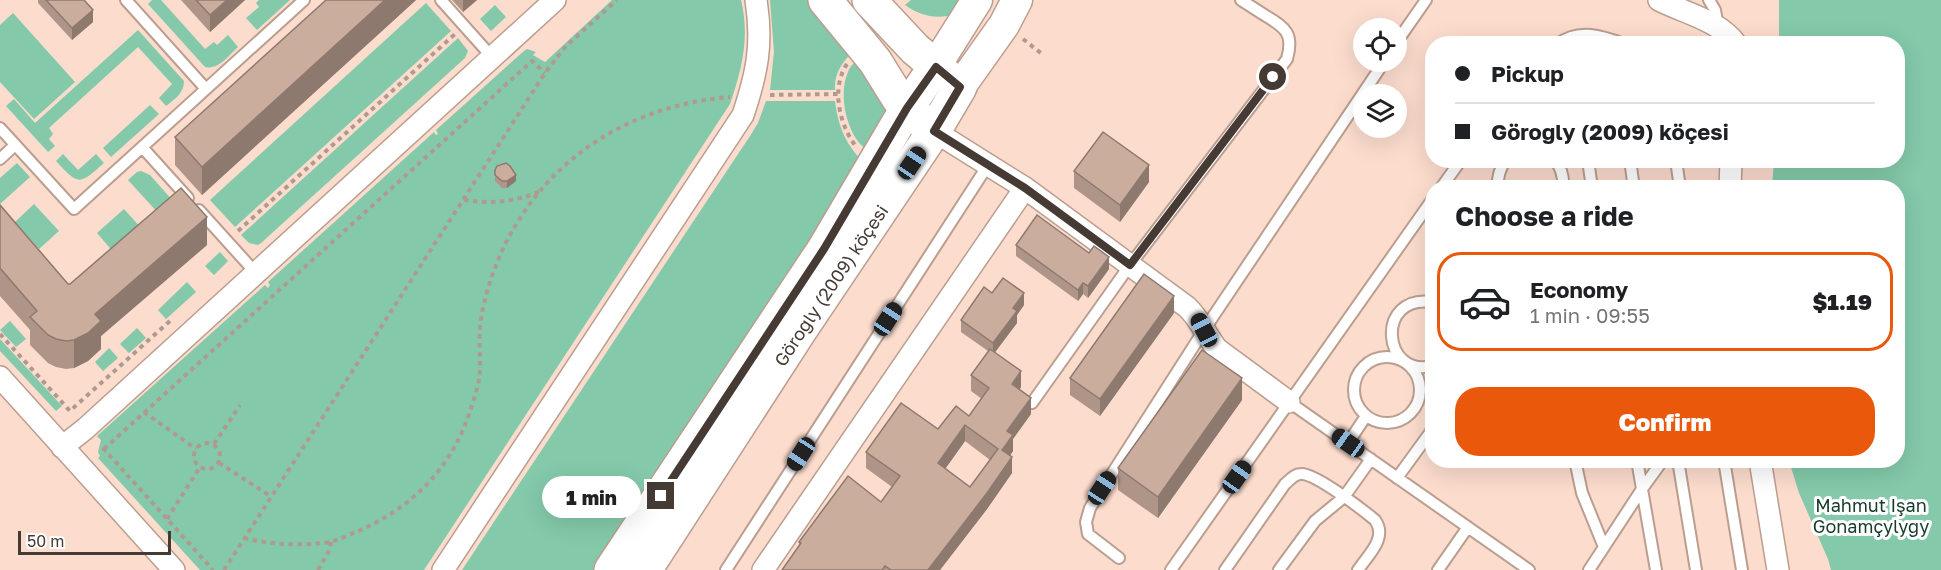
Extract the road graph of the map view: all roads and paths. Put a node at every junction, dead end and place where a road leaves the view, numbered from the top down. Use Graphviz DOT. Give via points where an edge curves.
graph roads {
  1 [pos="126,0"];
  2 [pos="304,0"];
  3 [pos="441,0"];
  4 [pos="555,0"];
  5 [pos="617,0"];
  6 [pos="756,0"];
  7 [pos="825,0"];
  8 [pos="869,0"];
  9 [pos="976,0"];
  10 [pos="1017,0"];
  11 [pos="1241,0"];
  12 [pos="1426,0"];
  13 [pos="1659,0"];
  14 [pos="1709,0"];
  15 [pos="464,26"];
  16 [pos="1407,27"];
  17 [pos="1718,27"];
  18 [pos="1730,36"];
  19 [pos="863,46"];
  20 [pos="492,57"];
  21 [pos="1377,72"];
  22 [pos="545,73"];
  23 [pos="948,77"];
  24 [pos="206,89"];
  25 [pos="838,94"];
  26 [pos="750,95"];
  27 [pos="907,108"];
  28 [pos="0,128"];
  29 [pos="934,131"];
  30 [pos="15,145"];
  31 [pos="142,147"];
  32 [pos="0,159"];
  33 [pos="874,165"];
  34 [pos="988,165"];
  35 [pos="1025,188"];
  36 [pos="539,191"];
  37 [pos="464,200"];
  38 [pos="1425,210"];
  39 [pos="226,241"];
  40 [pos="1130,265"];
  41 [pos="255,272"];
  42 [pos="1425,300"];
  43 [pos="172,318"];
  44 [pos="1204,330"];
  45 [pos="0,334"];
  46 [pos="1407,363"];
  47 [pos="1425,366"];
  48 [pos="0,377"];
  49 [pos="1289,402"];
  50 [pos="1032,403"];
  51 [pos="240,405"];
  52 [pos="144,412"];
  53 [pos="1366,416"];
  54 [pos="86,429"];
  55 [pos="1425,440"];
  56 [pos="1348,443"];
  57 [pos="214,444"];
  58 [pos="62,447"];
  59 [pos="104,449"];
  60 [pos="196,449"];
  61 [pos="1371,459"];
  62 [pos="219,463"];
  63 [pos="200,467"];
  64 [pos="1577,468"];
  65 [pos="1638,468"];
  66 [pos="1657,468"];
  67 [pos="1679,468"];
  68 [pos="1725,468"];
  69 [pos="1761,468"];
  70 [pos="1397,478"];
  71 [pos="1642,489"];
  72 [pos="1344,496"];
  73 [pos="272,497"];
  74 [pos="167,519"];
  75 [pos="1468,527"];
  76 [pos="244,538"];
  77 [pos="331,542"];
  78 [pos="1604,547"];
  79 [pos="1119,558"];
  80 [pos="174,570"];
  81 [pos="213,570"];
  82 [pos="224,570"];
  83 [pos="318,570"];
  84 [pos="443,570"];
  85 [pos="611,570"];
  86 [pos="645,570"];
  87 [pos="726,570"];
  88 [pos="763,570"];
  89 [pos="1171,570"];
  90 [pos="1225,570"];
  91 [pos="1279,570"];
  92 [pos="1359,570"];
  93 [pos="1438,570"];
  94 [pos="1528,570"];
  95 [pos="1589,570"];
  96 [pos="1656,570"];
  97 [pos="1696,570"];
  98 [pos="1742,570"];
  99 [pos="1778,570"];
  1 -- 24 [label="lane"];
  2 -- 24 [label="lane"];
  3 -- 15 [label="lane"];
  4 -- 20 [label="street"];
  5 -- 22 [label="path" via="566,46"];
  6 -- 26 [label="street" via="760,48"];
  7 -- 19 [label="main road"];
  8 -- 23 [label="main road" via="915,50"];
  9 -- 23 [label="main road, Görogly (2009) köçesi"];
  10 -- 23 [label="main road, Görogly (2009) köçesi" via="1004,25"];
  11 -- 40 [label="lane" via="1285,28 1290,48 1287,59"];
  12 -- 16 [label="lane"];
  13 -- 17 [label="street"];
  14 -- 17 [label="lane"];
  15 -- 20 [label="lane"];
  15 -- 39 [label="path"];
  17 -- 18 [label="street"];
  19 -- 25 [label="path" via="844,67"];
  19 -- 27 [label="main road"];
  20 -- 41 [label="street"];
  21 -- 44 [label="lane"];
  22 -- 37 [label="path"];
  22 -- 52 [label="path" via="532,61"];
  23 -- 27 [label="main road, Görogly (2009) köçesi"];
  23 -- 29 [label="main road, Görogly (2009) köçesi"];
  24 -- 31 [label="lane"];
  25 -- 26 [label="path"];
  25 -- 33 [label="path" via="847,133"];
  26 -- 36 [label="path" via="676,104 628,123 591,143"];
  26 -- 84 [label="street" via="743,115"];
  27 -- 29 [label="main road"];
  27 -- 33 [label="main road, Görogly (2009) köçesi"];
  28 -- 30 [label="lane"];
  29 -- 34 [label="street"];
  29 -- 86 [label="main road, Görogly (2009) köçesi"];
  30 -- 31 [label="lane" via="74,209"];
  30 -- 32 [label="lane"];
  31 -- 39 [label="lane"];
  33 -- 85 [label="main road, Görogly (2009) köçesi" via="824,249"];
  34 -- 35 [label="street"];
  34 -- 87 [label="lane"];
  35 -- 40 [label="street"];
  35 -- 88 [label="street"];
  36 -- 37 [label="path" via="494,203"];
  36 -- 77 [label="path" via="507,240 486,296 480,327 478,384 453,452 421,490 393,513"];
  37 -- 73 [label="path"];
  38 -- 49 [label="lane"];
  39 -- 41 [label="lane"];
  40 -- 44 [label="street" via="1192,311"];
  40 -- 50 [label="lane"];
  41 -- 54 [label="street"];
  42 -- 46 [label="lane" via="1404,308 1392,326 1393,346"];
  43 -- 45 [label="path" via="70,411"];
  44 -- 49 [label="street" via="1217,349"];
  44 -- 79 [label="lane" via="1090,508 1088,534"];
  46 -- 47 [label="lane"];
  46 -- 53 [label="lane" via="1397,358 1377,358 1360,370 1355,399"];
  46 -- 53 [label="lane" via="1420,390 1413,410 1396,422 1375,421"];
  48 -- 58 [label="street"];
  49 -- 56 [label="lane"];
  49 -- 89 [label="lane"];
  51 -- 57 [label="path"];
  52 -- 59 [label="path"];
  52 -- 60 [label="path"];
  53 -- 56 [label="lane"];
  54 -- 58 [label="street"];
  54 -- 59 [label="path"];
  55 -- 70 [label="lane"];
  56 -- 61 [label="lane"];
  57 -- 60 [label="path" via="208,442"];
  57 -- 62 [label="path" via="221,456"];
  58 -- 80 [label="street"];
  59 -- 74 [label="path"];
  60 -- 63 [label="path" via="194,455"];
  61 -- 70 [label="lane"];
  61 -- 72 [label="lane"];
  62 -- 63 [label="path" via="214,468"];
  62 -- 73 [label="path"];
  63 -- 74 [label="path"];
  64 -- 78 [label="lane" via="1582,493"];
  65 -- 71 [label="lane"];
  66 -- 71 [label="lane"];
  67 -- 97 [label="lane"];
  68 -- 98 [label="lane"];
  69 -- 99 [label="street"];
  70 -- 75 [label="lane"];
  71 -- 78 [label="lane"];
  71 -- 96 [label="lane"];
  72 -- 90 [label="lane" via="1308,475 1293,477"];
  72 -- 91 [label="lane" via="1315,521"];
  72 -- 92 [label="lane" via="1375,520 1380,530 1380,539"];
  73 -- 76 [label="path"];
  74 -- 81 [label="path"];
  75 -- 93 [label="lane"];
  75 -- 94 [label="lane"];
  76 -- 77 [label="path" via="288,544"];
  76 -- 82 [label="path"];
  77 -- 83 [label="path"];
  78 -- 95 [label="lane"];
}
